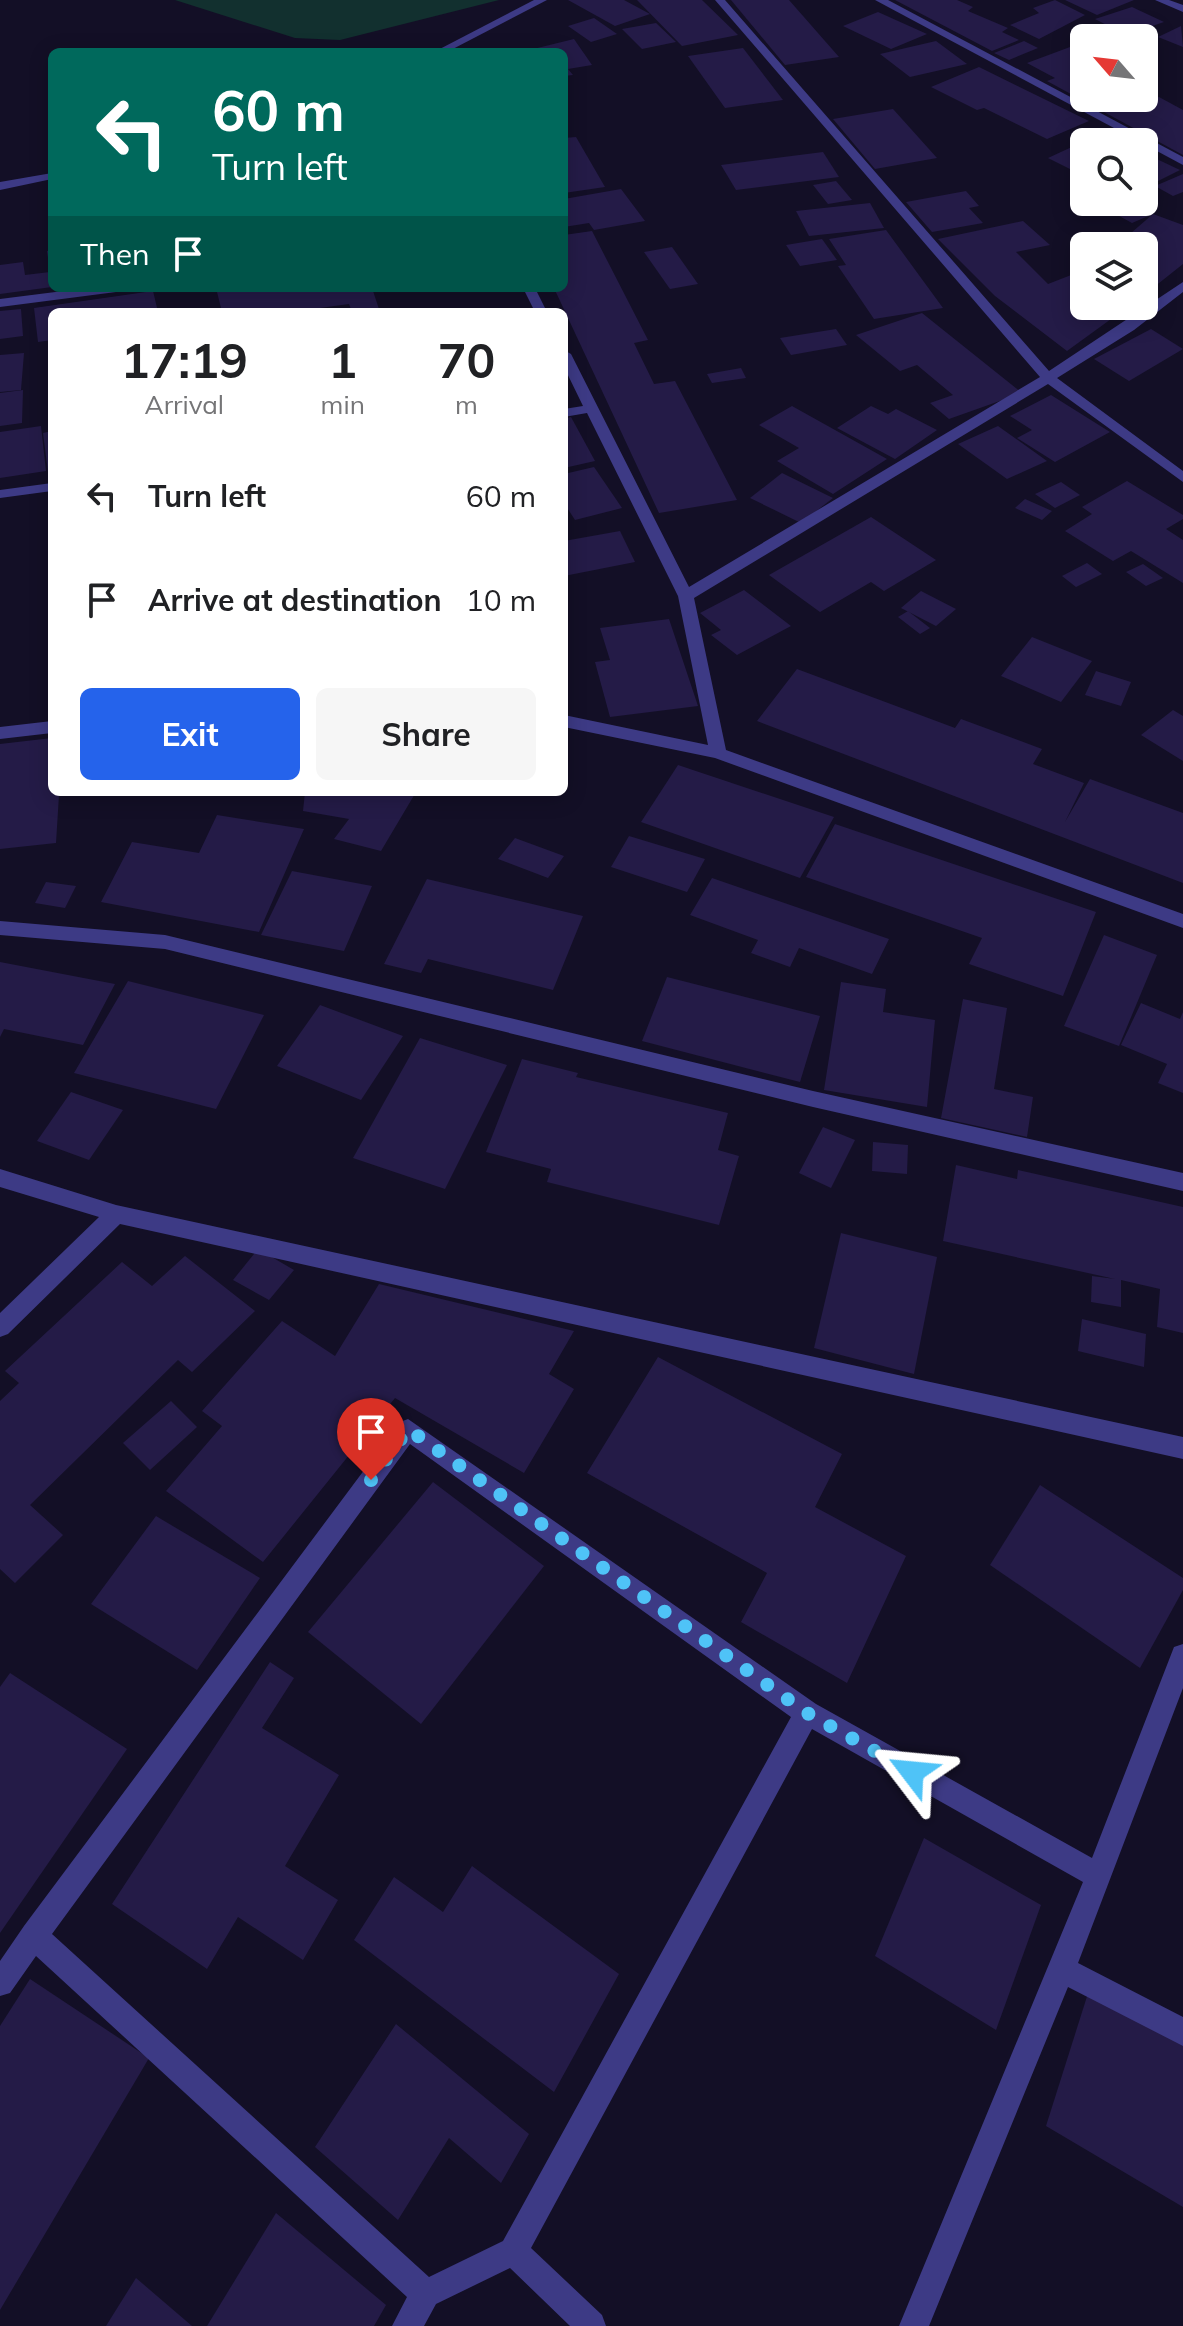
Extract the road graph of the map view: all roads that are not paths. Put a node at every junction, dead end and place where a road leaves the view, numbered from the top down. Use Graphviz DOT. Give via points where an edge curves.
graph roads {
  1 [pos="542,0"];
  2 [pos="720,0"];
  3 [pos="880,0"];
  4 [pos="1160,0"];
  5 [pos="1183,9"];
  6 [pos="447,48"];
  7 [pos="1183,162"];
  8 [pos="48,177"];
  9 [pos="0,186"];
  10 [pos="1183,286"];
  11 [pos="85,292"];
  12 [pos="0,303"];
  13 [pos="568,361"];
  14 [pos="1048,378"];
  15 [pos="593,408"];
  16 [pos="568,412"];
  17 [pos="1183,478"];
  18 [pos="48,488"];
  19 [pos="0,494"];
  20 [pos="686,596"];
  21 [pos="568,722"];
  22 [pos="48,727"];
  23 [pos="0,733"];
  24 [pos="718,753"];
  25 [pos="1183,921"];
  26 [pos="0,928"];
  27 [pos="0,1178"];
  28 [pos="1183,1182"];
  29 [pos="116,1214"];
  30 [pos="0,1327"];
  31 [pos="1183,1448"];
  32 [pos="1183,1656"];
  33 [pos="807,1713"];
  34 [pos="1096,1875"];
  35 [pos="33,1935"];
  36 [pos="1062,1969"];
  37 [pos="0,1983"];
  38 [pos="1183,2032"];
  39 [pos="513,2251"];
  40 [pos="426,2294"];
  41 [pos="407,2326"];
  42 [pos="591,2326"];
  43 [pos="914,2326"];
  1 -- 6 [label="street"];
  2 -- 14 [label="street"];
  3 -- 7 [label="street"];
  4 -- 5 [label="street"];
  8 -- 9 [label="street"];
  10 -- 14 [label="street"];
  11 -- 12 [label="street"];
  13 -- 15 [label="street"];
  14 -- 17 [label="street"];
  14 -- 20 [label="street"];
  15 -- 16 [label="street"];
  15 -- 20 [label="street"];
  18 -- 19 [label="street"];
  20 -- 24 [label="street"];
  21 -- 24 [label="street"];
  22 -- 23 [label="street"];
  24 -- 25 [label="street"];
  26 -- 28 [label="street" via="165,942 813,1099"];
  27 -- 29 [label="street"];
  29 -- 30 [label="street"];
  29 -- 31 [label="street"];
  32 -- 34 [label="street"];
  33 -- 34 [label="street"];
  33 -- 35 [label="street" via="408,1429"];
  33 -- 39 [label="street"];
  34 -- 36 [label="street"];
  35 -- 37 [label="street"];
  35 -- 40 [label="street"];
  36 -- 38 [label="street"];
  36 -- 43 [label="street"];
  39 -- 40 [label="street"];
  39 -- 42 [label="street"];
  40 -- 41 [label="street"];
}
